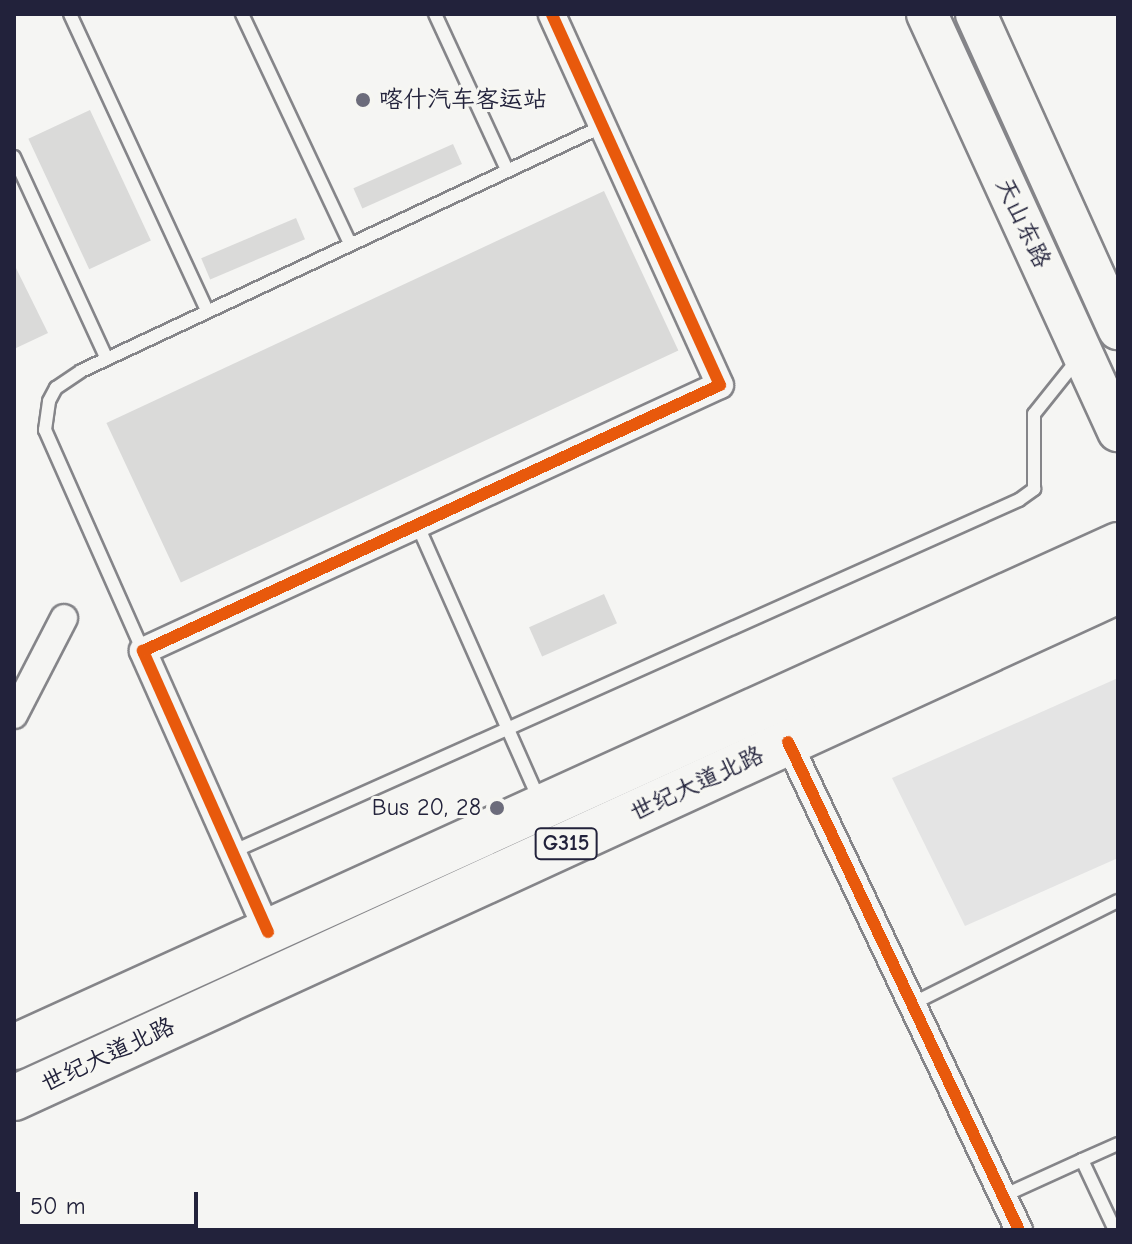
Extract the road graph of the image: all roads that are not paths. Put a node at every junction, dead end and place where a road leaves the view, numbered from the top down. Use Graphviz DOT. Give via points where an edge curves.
graph roads {
  1 [pos="70,14"];
  2 [pos="242,14"];
  3 [pos="435,14"];
  4 [pos="552,14"];
  5 [pos="927,14"];
  6 [pos="976,14"];
  7 [pos="603,126"];
  8 [pos="14,157"];
  9 [pos="507,170"];
  10 [pos="350,244"];
  11 [pos="207,311"];
  12 [pos="1118,329"];
  13 [pos="1083,353"];
  14 [pos="107,359"];
  15 [pos="1118,431"];
  16 [pos="417,524"];
  17 [pos="1118,545"];
  18 [pos="1118,591"];
  19 [pos="64,618"];
  20 [pos="143,651"];
  21 [pos="14,715"];
  22 [pos="507,729"];
  23 [pos="788,742"];
  24 [pos="542,807"];
  25 [pos="232,852"];
  26 [pos="1118,901"];
  27 [pos="268,932"];
  28 [pos="912,1004"];
  29 [pos="14,1047"];
  30 [pos="14,1098"];
  31 [pos="1118,1144"];
  32 [pos="1082,1160"];
  33 [pos="1003,1196"];
  34 [pos="1019,1230"];
  35 [pos="1115,1230"];
  1 -- 11 [label="lane"];
  2 -- 10 [label="lane"];
  3 -- 9 [label="lane"];
  4 -- 7 [label="street"];
  5 -- 13 [label="main road, 天山东路"];
  6 -- 12 [label="main road, 天山东路"];
  7 -- 9 [label="lane"];
  7 -- 16 [label="street" via="720,385"];
  8 -- 14 [label="lane"];
  9 -- 10 [label="lane"];
  10 -- 11 [label="lane"];
  11 -- 14 [label="lane"];
  13 -- 15 [label="main road, 天山东路"];
  13 -- 22 [label="lane" via="1034,414 1034,489 1019,500"];
  14 -- 20 [label="lane" via="56,388 45,430"];
  16 -- 20 [label="street"];
  16 -- 22 [label="lane"];
  17 -- 24 [label="highway, 世纪大道北路 / G315"];
  18 -- 23 [label="highway, 世纪大道北路 / G315"];
  19 -- 21 [label="street"];
  20 -- 25 [label="street"];
  22 -- 24 [label="lane"];
  22 -- 25 [label="lane"];
  23 -- 28 [label="street"];
  23 -- 30 [label="highway, 世纪大道北路 / G315"];
  24 -- 27 [label="highway, 世纪大道北路 / G315"];
  25 -- 27 [label="street"];
  26 -- 28 [label="lane"];
  27 -- 29 [label="highway, 世纪大道北路 / G315"];
  28 -- 33 [label="street"];
  31 -- 32 [label="lane"];
  32 -- 33 [label="lane"];
  32 -- 35 [label="lane"];
  33 -- 34 [label="street"];
}
